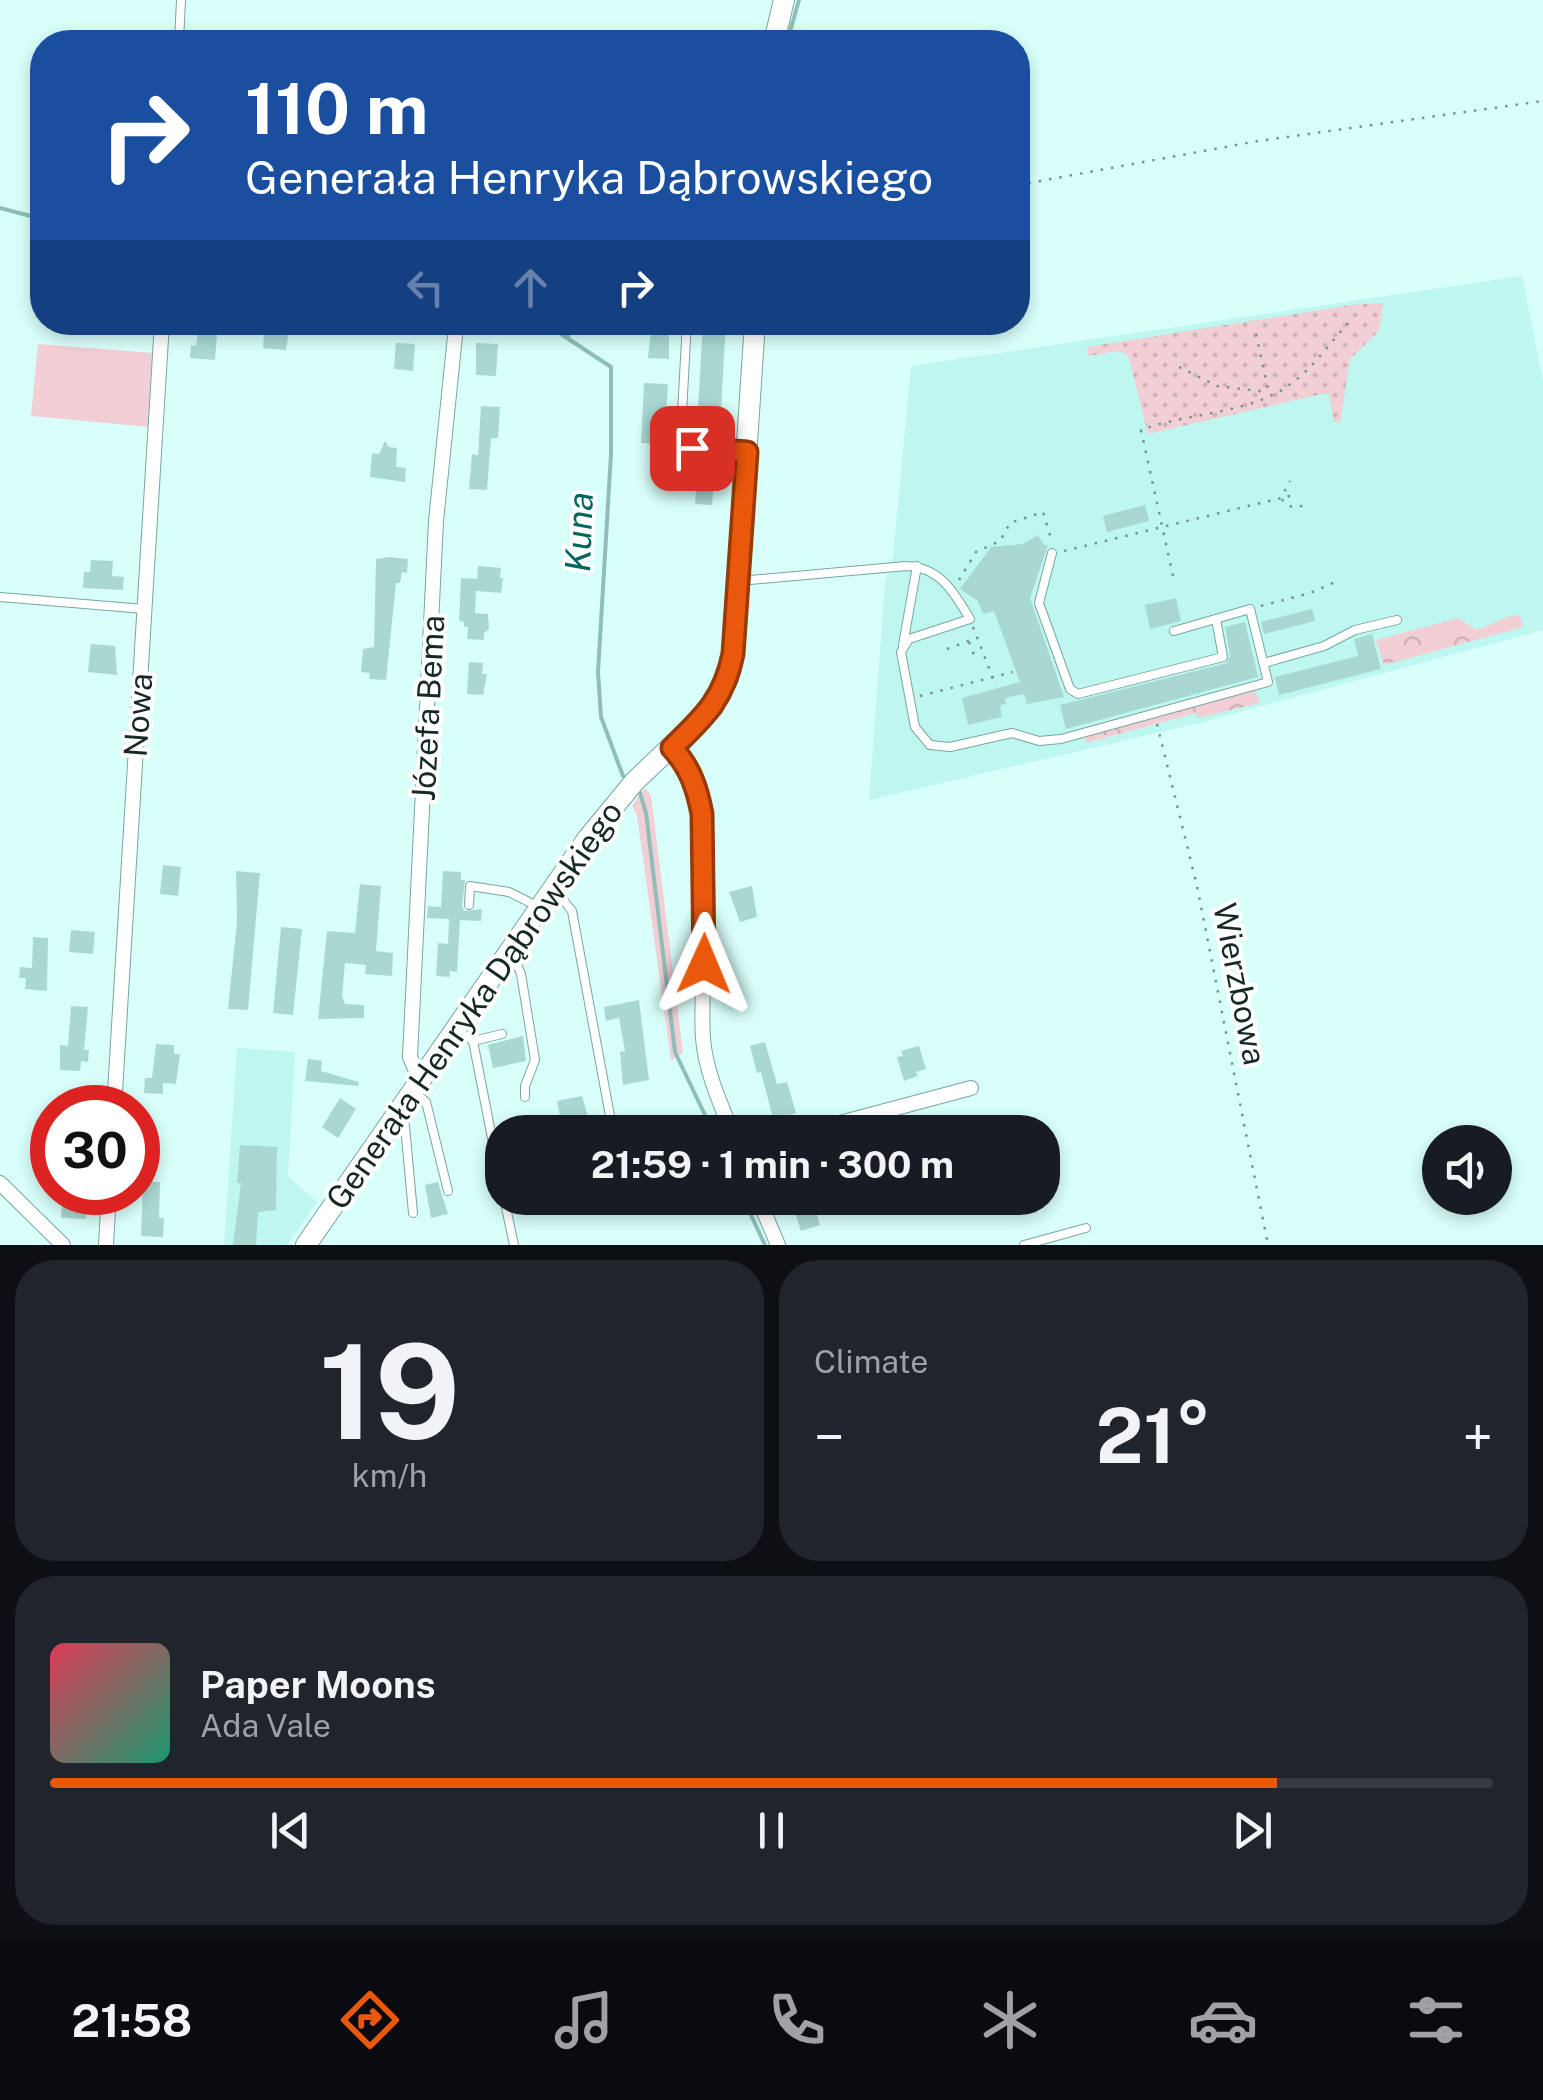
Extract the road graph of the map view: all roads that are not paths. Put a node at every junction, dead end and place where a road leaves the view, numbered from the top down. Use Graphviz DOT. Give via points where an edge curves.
graph roads {
  1 [pos="181,0"];
  2 [pos="784,0"];
  3 [pos="180,30"];
  4 [pos="777,30"];
  5 [pos="161,335"];
  6 [pos="686,335"];
  7 [pos="754,335"];
  8 [pos="455,336"];
  9 [pos="747,452"];
  10 [pos="1052,553"];
  11 [pos="917,566"];
  12 [pos="739,582"];
  13 [pos="0,597"];
  14 [pos="144,608"];
  15 [pos="1216,619"];
  16 [pos="1397,620"];
  17 [pos="1174,631"];
  18 [pos="903,645"];
  19 [pos="1264,663"];
  20 [pos="672,748"];
  21 [pos="552,889"];
  22 [pos="469,905"];
  23 [pos="539,908"];
  24 [pos="503,958"];
  25 [pos="456,1028"];
  26 [pos="502,1034"];
  27 [pos="473,1041"];
  28 [pos="418,1083"];
  29 [pos="115,1085"];
  30 [pos="971,1088"];
  31 [pos="525,1097"];
  32 [pos="488,1115"];
  33 [pos="610,1115"];
  34 [pos="725,1115"];
  35 [pos="870,1115"];
  36 [pos="394,1117"];
  37 [pos="448,1190"];
  38 [pos="3,1191"];
  39 [pos="413,1213"];
  40 [pos="108,1215"];
  41 [pos="508,1215"];
  42 [pos="765,1215"];
  43 [pos="1086,1228"];
  44 [pos="63,1245"];
  45 [pos="106,1245"];
  46 [pos="306,1245"];
  47 [pos="514,1245"];
  48 [pos="778,1245"];
  49 [pos="1024,1245"];
  1 -- 3 [label="lane"];
  2 -- 4 [label="street"];
  5 -- 14 [label="street, Nowa"];
  6 -- 9 [label="lane" via="684,440 692,448"];
  7 -- 9 [label="street, Generała Henryka Dąbrowskiego"];
  8 -- 28 [label="street, Józefa Bema" via="436,521 414,940 410,1057"];
  9 -- 12 [label="street, Generała Henryka Dąbrowskiego"];
  10 -- 15 [label="lane" via="1039,603 1070,689 1078,694 1223,658"];
  11 -- 12 [label="lane"];
  11 -- 18 [label="lane"];
  11 -- 18 [label="lane" via="953,590 970,619"];
  12 -- 20 [label="street, Generała Henryka Dąbrowskiego" via="728,678 713,707"];
  13 -- 14 [label="lane"];
  14 -- 29 [label="street, Nowa"];
  15 -- 17 [label="lane"];
  15 -- 19 [label="lane" via="1250,610"];
  16 -- 19 [label="lane"];
  18 -- 19 [label="lane" via="915,727 930,746 950,747 1012,733 1061,739 1268,682"];
  20 -- 21 [label="street, Generała Henryka Dąbrowskiego" via="614,805"];
  20 -- 34 [label="street" via="685,762 700,802 702,1040"];
  21 -- 23 [label="street, Generała Henryka Dąbrowskiego"];
  21 -- 33 [label="lane" via="572,911"];
  22 -- 23 [label="lane" via="470,886 509,892"];
  23 -- 24 [label="street, Generała Henryka Dąbrowskiego"];
  24 -- 25 [label="street, Generała Henryka Dąbrowskiego"];
  24 -- 31 [label="lane" via="518,968 532,1039 535,1060"];
  25 -- 27 [label="lane"];
  25 -- 28 [label="street, Generała Henryka Dąbrowskiego"];
  26 -- 27 [label="lane"];
  27 -- 32 [label="lane"];
  28 -- 36 [label="street, Generała Henryka Dąbrowskiego"];
  28 -- 37 [label="lane"];
  30 -- 35 [label="street"];
  36 -- 39 [label="lane" via="404,1126"];
  36 -- 46 [label="street, Generała Henryka Dąbrowskiego"];
  38 -- 44 [label="street"];
  40 -- 45 [label="street"];
  41 -- 47 [label="lane"];
  42 -- 48 [label="street"];
  43 -- 49 [label="lane"];
}
